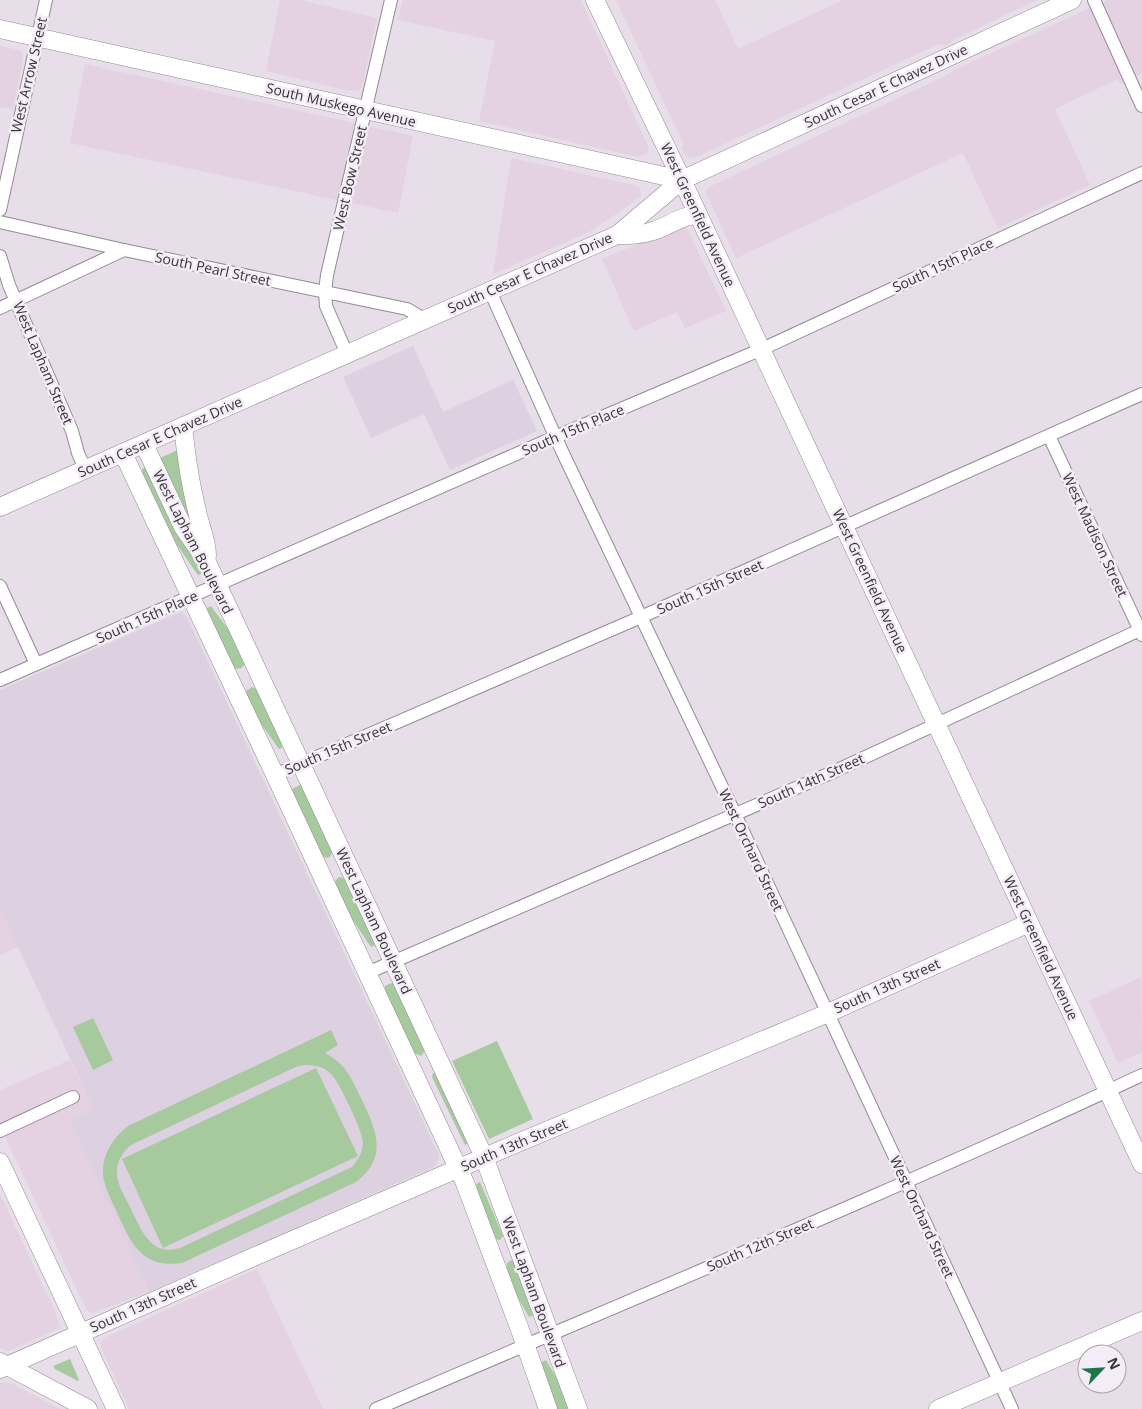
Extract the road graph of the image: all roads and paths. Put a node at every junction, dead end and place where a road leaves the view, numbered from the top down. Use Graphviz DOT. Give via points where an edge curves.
graph roads {
  1 [pos="46,0"];
  2 [pos="391,0"];
  3 [pos="595,0"];
  4 [pos="1072,0"];
  5 [pos="1094,0"];
  6 [pos="0,29"];
  7 [pos="38,37"];
  8 [pos="1142,106"];
  9 [pos="366,111"];
  10 [pos="1142,173"];
  11 [pos="682,180"];
  12 [pos="0,210"];
  13 [pos="699,216"];
  14 [pos="0,222"];
  15 [pos="617,235"];
  16 [pos="124,250"];
  17 [pos="0,256"];
  18 [pos="490,291"];
  19 [pos="325,292"];
  20 [pos="16,301"];
  21 [pos="0,308"];
  22 [pos="424,319"];
  23 [pos="762,349"];
  24 [pos="347,354"];
  25 [pos="1142,394"];
  26 [pos="184,426"];
  27 [pos="1049,436"];
  28 [pos="555,437"];
  29 [pos="144,444"];
  30 [pos="123,453"];
  31 [pos="85,469"];
  32 [pos="0,507"];
  33 [pos="844,526"];
  34 [pos="207,562"];
  35 [pos="217,585"];
  36 [pos="0,586"];
  37 [pos="191,597"];
  38 [pos="641,617"];
  39 [pos="1141,631"];
  40 [pos="36,664"];
  41 [pos="0,680"];
  42 [pos="936,723"];
  43 [pos="300,764"];
  44 [pos="276,775"];
  45 [pos="735,814"];
  46 [pos="1030,923"];
  47 [pos="393,962"];
  48 [pos="367,973"];
  49 [pos="828,1012"];
  50 [pos="1142,1075"];
  51 [pos="1108,1091"];
  52 [pos="73,1097"];
  53 [pos="0,1131"];
  54 [pos="484,1157"];
  55 [pos="0,1162"];
  56 [pos="1142,1164"];
  57 [pos="458,1168"];
  58 [pos="906,1182"];
  59 [pos="1142,1321"];
  60 [pos="80,1332"];
  61 [pos="550,1336"];
  62 [pos="526,1346"];
  63 [pos="2,1366"];
  64 [pos="1000,1382"];
  65 [pos="88,1409"];
  66 [pos="116,1409"];
  67 [pos="376,1409"];
  68 [pos="548,1409"];
  69 [pos="578,1409"];
  70 [pos="938,1409"];
  71 [pos="1012,1409"];
  1 -- 7 [label="street, West Arrow Street"];
  2 -- 9 [label="street, West Bow Street"];
  3 -- 11 [label="street, West Greenfield Avenue"];
  4 -- 11 [label="street, South Cesar E Chavez Drive"];
  5 -- 8 [label="street"];
  6 -- 7 [label="street, South Muskego Avenue"];
  7 -- 9 [label="street, South Muskego Avenue"];
  7 -- 12 [label="street, West Arrow Street"];
  9 -- 11 [label="street, South Muskego Avenue"];
  9 -- 19 [label="street, West Bow Street"];
  10 -- 23 [label="street, South 15th Place"];
  11 -- 13 [label="street, West Greenfield Avenue"];
  11 -- 15 [label="street, South Cesar E Chavez Drive"];
  13 -- 15 [label="street" via="689,215 664,228 636,236"];
  13 -- 23 [label="street, West Greenfield Avenue"];
  14 -- 16 [label="street, South Pearl Street"];
  15 -- 18 [label="street, South Cesar E Chavez Drive"];
  16 -- 19 [label="street, South Pearl Street"];
  16 -- 20 [label="street"];
  17 -- 20 [label="street, West Lapham Street"];
  18 -- 22 [label="street, South Cesar E Chavez Drive"];
  18 -- 28 [label="street, West Orchard Street"];
  19 -- 22 [label="street, South Pearl Street" via="407,308"];
  19 -- 24 [label="street, West Bow Street" via="326,306"];
  20 -- 21 [label="street"];
  20 -- 31 [label="street, West Lapham Street"];
  22 -- 24 [label="street, South Cesar E Chavez Drive"];
  23 -- 28 [label="street, South 15th Place"];
  23 -- 33 [label="street, West Greenfield Avenue"];
  24 -- 26 [label="street, South Cesar E Chavez Drive"];
  25 -- 27 [label="street, South 15th Street"];
  26 -- 29 [label="street, South Cesar E Chavez Drive"];
  26 -- 34 [label="street" via="188,465 207,546"];
  27 -- 33 [label="street, South 15th Street"];
  27 -- 39 [label="street, West Madison Street"];
  28 -- 35 [label="street, South 15th Place"];
  28 -- 38 [label="street, West Orchard Street"];
  29 -- 30 [label="street, South Cesar E Chavez Drive"];
  29 -- 34 [label="street, West Lapham Boulevard" via="183,527"];
  30 -- 31 [label="street, South Cesar E Chavez Drive"];
  30 -- 37 [label="street, West Lapham Boulevard"];
  31 -- 32 [label="street, South Cesar E Chavez Drive"];
  33 -- 38 [label="street, South 15th Street"];
  33 -- 42 [label="street, West Greenfield Avenue"];
  34 -- 35 [label="street, West Lapham Boulevard"];
  35 -- 37 [label="street, South 15th Place"];
  35 -- 43 [label="street, West Lapham Boulevard"];
  36 -- 40 [label="street"];
  37 -- 40 [label="street, South 15th Place"];
  37 -- 44 [label="street, West Lapham Boulevard"];
  38 -- 43 [label="street, South 15th Street"];
  38 -- 45 [label="street, West Orchard Street"];
  39 -- 42 [label="street, South 14th Street"];
  40 -- 41 [label="street, South 15th Place"];
  42 -- 45 [label="street, South 14th Street"];
  42 -- 46 [label="street, West Greenfield Avenue"];
  43 -- 44 [label="street, South 15th Street"];
  43 -- 47 [label="street, West Lapham Boulevard"];
  44 -- 48 [label="street, West Lapham Boulevard"];
  45 -- 47 [label="street, South 14th Street"];
  45 -- 49 [label="street, West Orchard Street"];
  46 -- 49 [label="street, South 13th Street"];
  46 -- 51 [label="street, West Greenfield Avenue"];
  47 -- 48 [label="street, South 14th Street"];
  47 -- 54 [label="street, West Lapham Boulevard"];
  48 -- 57 [label="street, West Lapham Boulevard"];
  49 -- 54 [label="street, South 13th Street"];
  49 -- 58 [label="street, West Orchard Street"];
  50 -- 51 [label="street, South 12th Street"];
  51 -- 56 [label="street, West Greenfield Avenue"];
  51 -- 58 [label="street, South 12th Street"];
  52 -- 53 [label="street"];
  54 -- 57 [label="street, South 13th Street"];
  54 -- 61 [label="street, West Lapham Boulevard"];
  55 -- 60 [label="street"];
  57 -- 60 [label="street, South 13th Street"];
  57 -- 62 [label="street, West Lapham Boulevard"];
  58 -- 61 [label="street, South 12th Street"];
  58 -- 64 [label="street, West Orchard Street"];
  59 -- 64 [label="street"];
  60 -- 63 [label="street, South 13th Street"];
  60 -- 66 [label="street"];
  61 -- 62 [label="street, South 12th Street"];
  61 -- 69 [label="street, West Lapham Boulevard"];
  62 -- 67 [label="street, South 12th Street"];
  62 -- 68 [label="street, West Lapham Boulevard"];
  63 -- 65 [label="street"];
  64 -- 70 [label="street"];
  64 -- 71 [label="street, West Orchard Street"];
}
